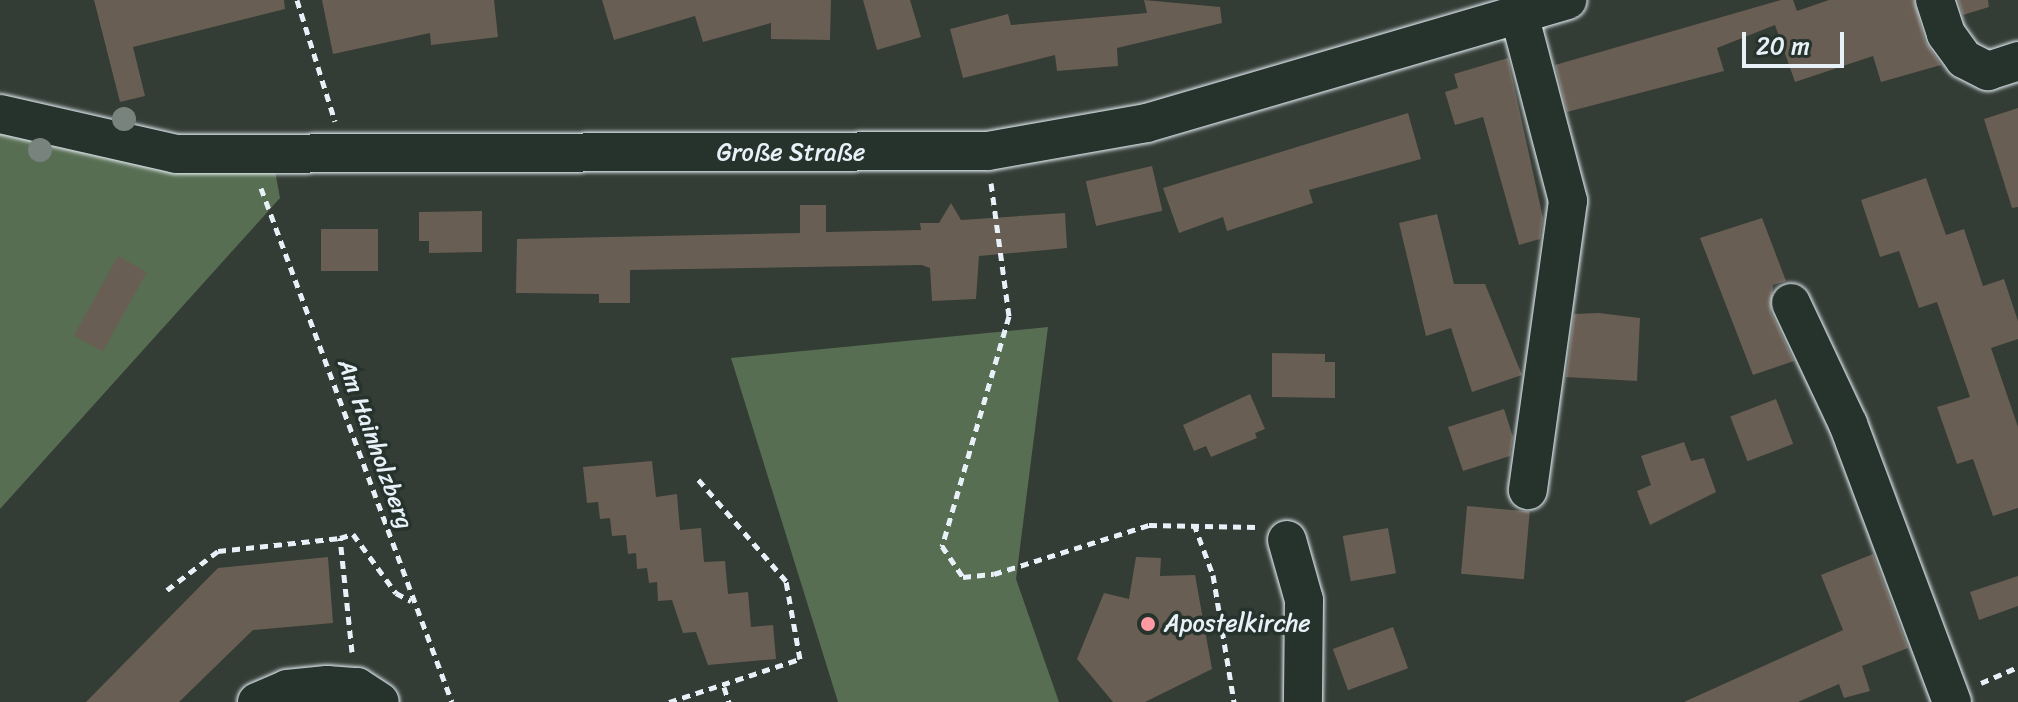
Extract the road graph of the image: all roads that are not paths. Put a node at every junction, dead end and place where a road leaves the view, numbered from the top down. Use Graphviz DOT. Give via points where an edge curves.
graph roads {
  1 [pos="1567,0"];
  2 [pos="1935,0"];
  3 [pos="1519,14"];
  4 [pos="2018,61"];
  5 [pos="0,114"];
  6 [pos="1791,303"];
  7 [pos="1528,490"];
  8 [pos="1287,540"];
  9 [pos="257,702"];
  10 [pos="380,702"];
  11 [pos="1303,702"];
  12 [pos="1952,702"];
  1 -- 3 [label="street, Große Straße"];
  2 -- 4 [label="street" via="1946,34 1964,59 1988,71"];
  3 -- 5 [label="street, Große Straße" via="1147,123 988,151 176,154"];
  3 -- 7 [label="street" via="1568,201"];
  6 -- 12 [label="street" via="1848,424"];
  8 -- 11 [label="street" via="1304,600"];
  9 -- 10 [label="street" via="287,689 343,685 364,689"];
}
